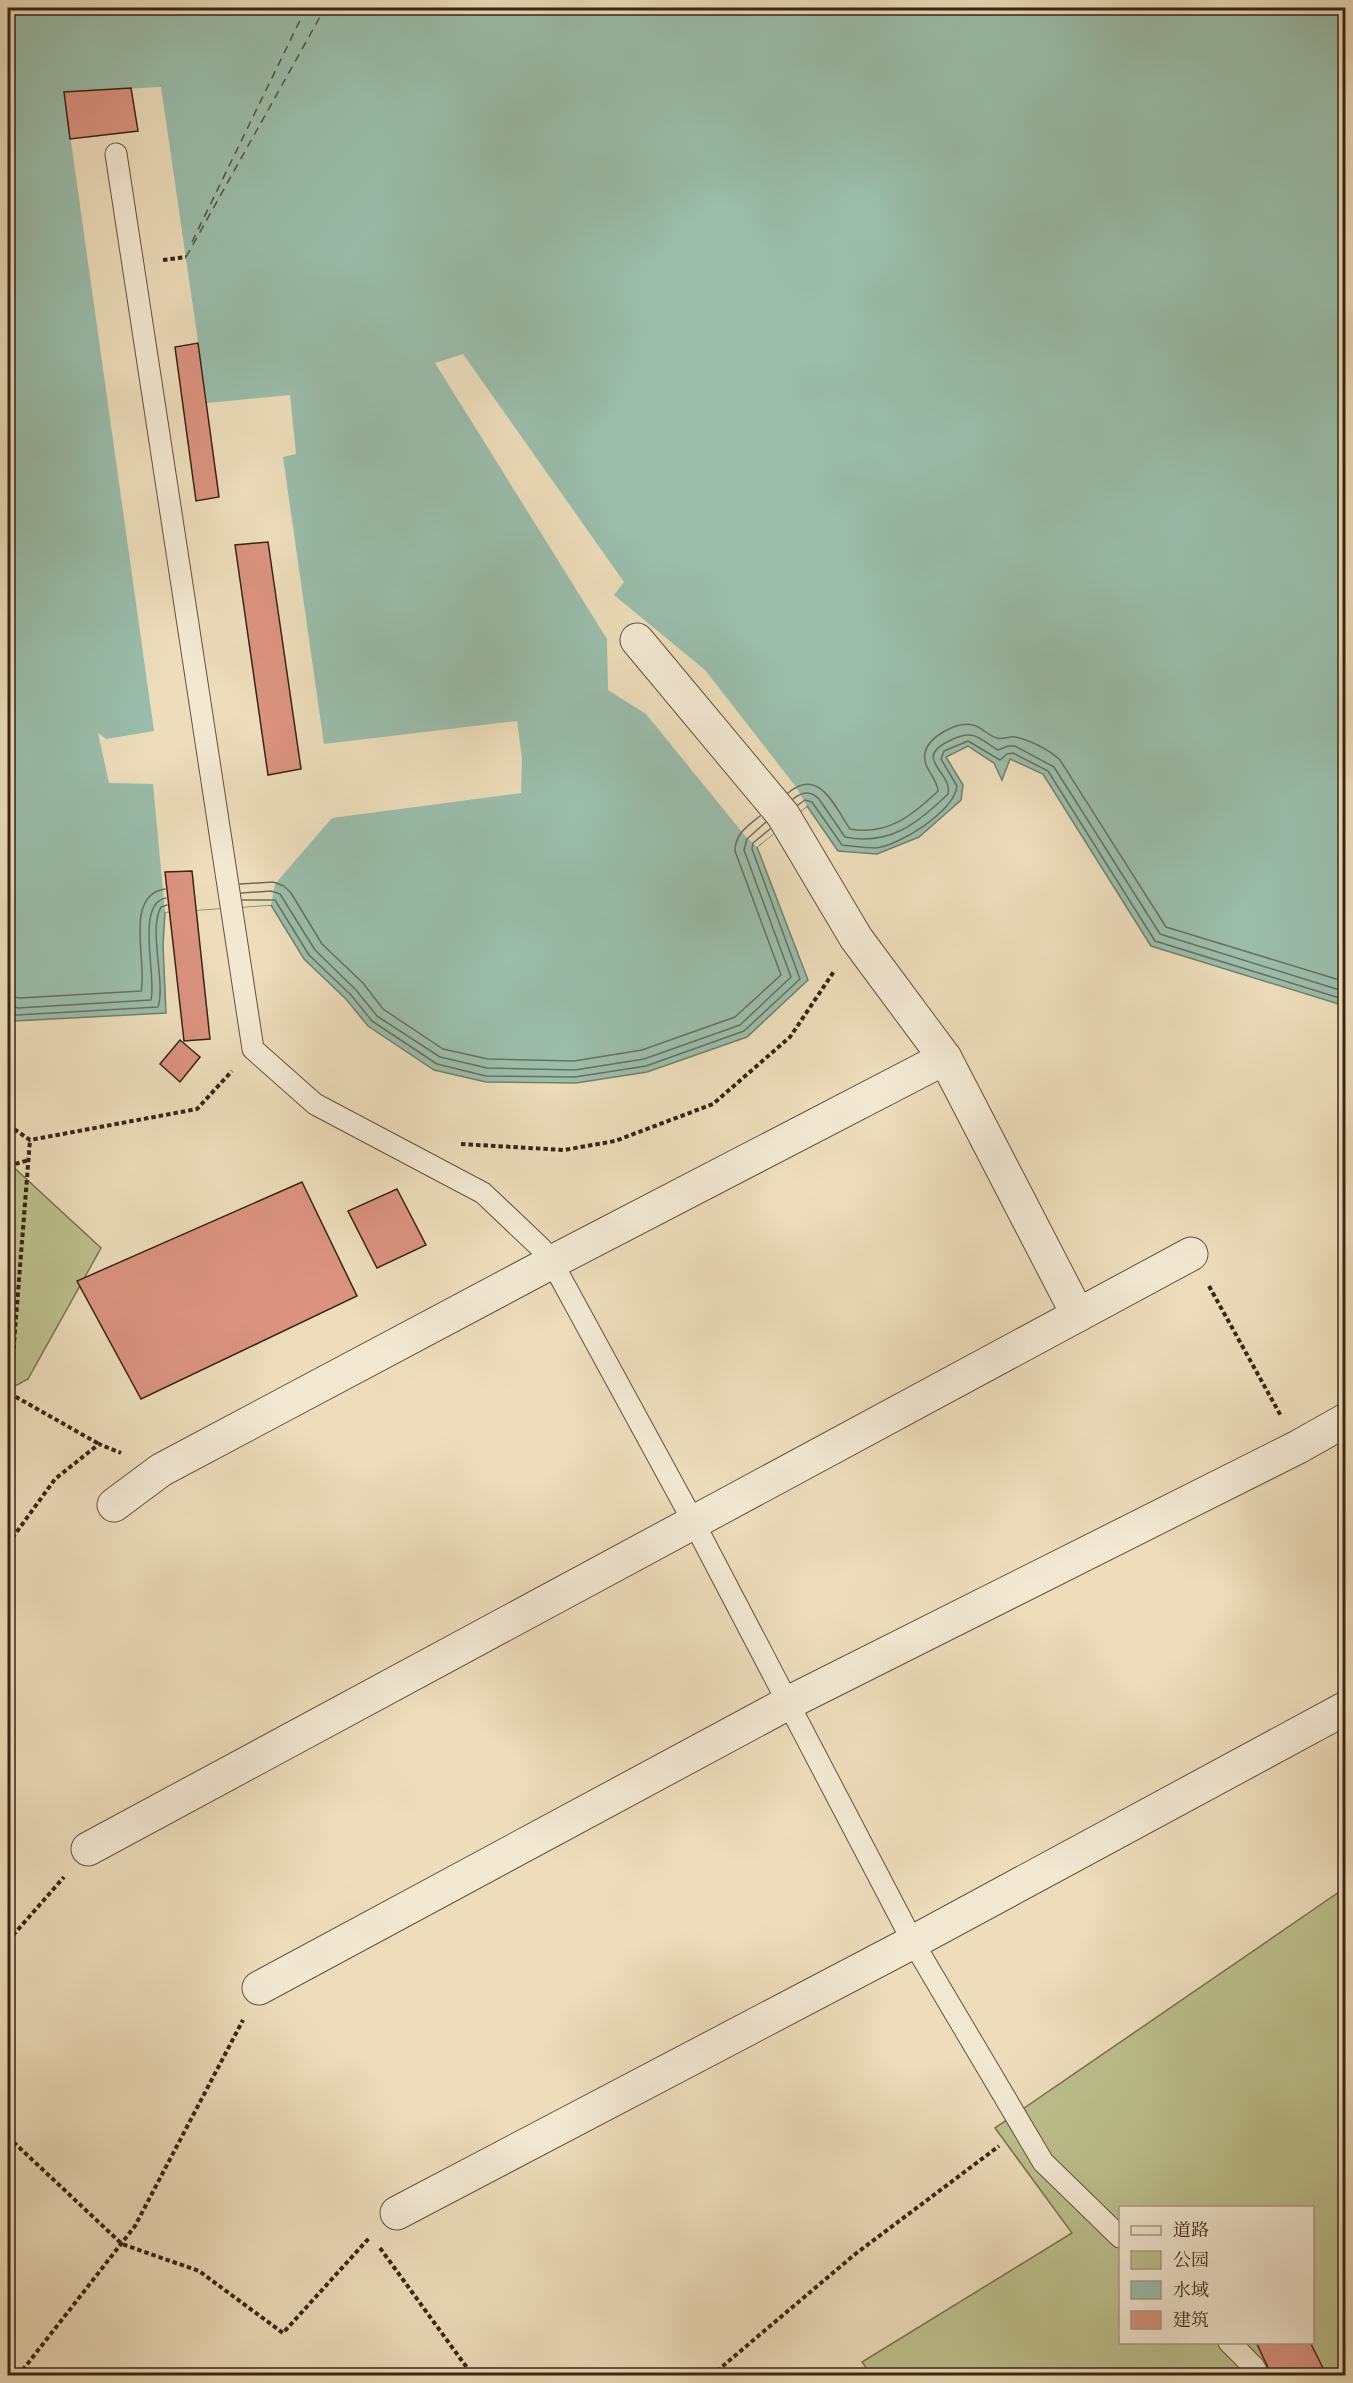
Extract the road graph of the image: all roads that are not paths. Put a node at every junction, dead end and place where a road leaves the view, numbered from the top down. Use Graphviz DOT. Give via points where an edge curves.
graph roads {
  1 [pos="116,154"];
  2 [pos="637,640"];
  3 [pos="945,1058"];
  4 [pos="1191,1254"];
  5 [pos="552,1262"];
  6 [pos="1078,1315"];
  7 [pos="1346,1420"];
  8 [pos="114,1505"];
  9 [pos="693,1521"];
  10 [pos="789,1703"];
  11 [pos="1346,1708"];
  12 [pos="88,1849"];
  13 [pos="913,1942"];
  14 [pos="259,1988"];
  15 [pos="397,2213"];
  16 [pos="1119,2236"];
  17 [pos="1230,2344"];
  18 [pos="1259,2376"];
  1 -- 5 [label="lane" via="253,1049 315,1104 483,1193"];
  2 -- 3 [label="street" via="783,815 856,938"];
  3 -- 5 [label="street"];
  3 -- 6 [label="street"];
  4 -- 6 [label="street"];
  5 -- 8 [label="street" via="161,1470"];
  5 -- 9 [label="lane"];
  6 -- 9 [label="street"];
  7 -- 10 [label="street"];
  9 -- 10 [label="lane"];
  9 -- 12 [label="street"];
  10 -- 13 [label="lane"];
  10 -- 14 [label="street"];
  11 -- 13 [label="street"];
  13 -- 15 [label="street"];
  13 -- 16 [label="lane" via="1043,2162"];
  17 -- 18 [label="lane"];
}
